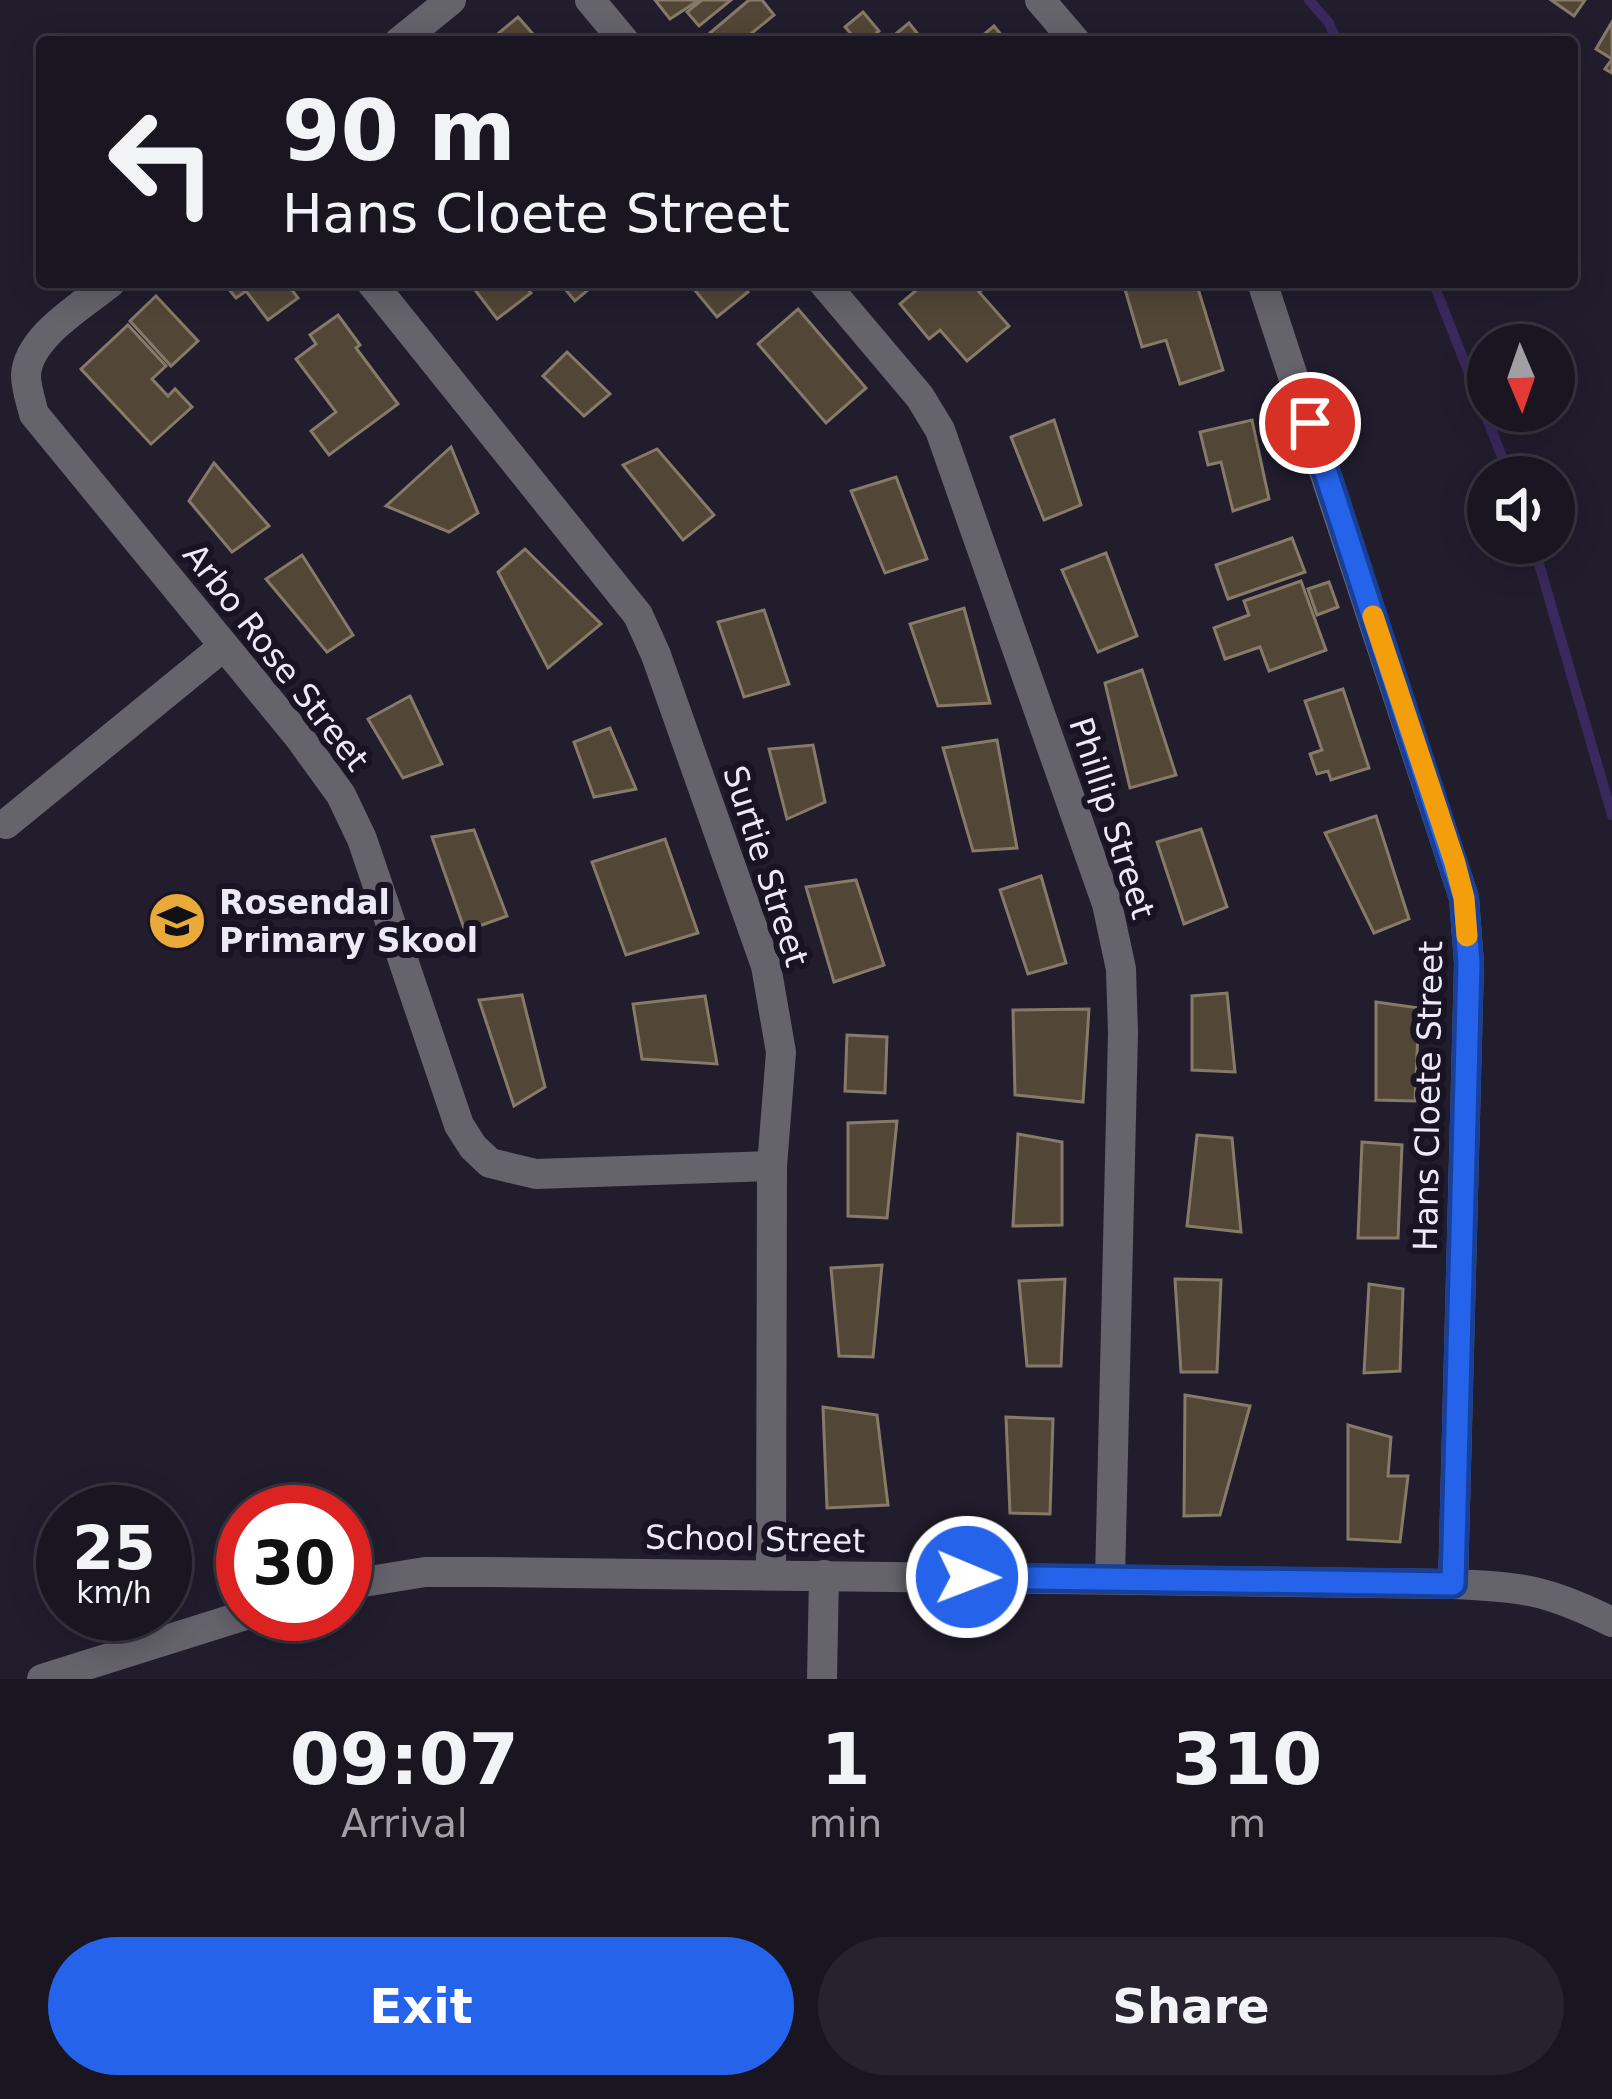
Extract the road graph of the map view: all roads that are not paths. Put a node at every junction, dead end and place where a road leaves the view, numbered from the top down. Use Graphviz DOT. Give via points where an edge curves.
graph roads {
  1 [pos="451,0"];
  2 [pos="590,0"];
  3 [pos="1040,0"];
  4 [pos="406,36"];
  5 [pos="620,36"];
  6 [pos="1071,36"];
  7 [pos="104,288"];
  8 [pos="376,288"];
  9 [pos="828,288"];
  10 [pos="1264,288"];
  11 [pos="224,646"];
  12 [pos="6,824"];
  13 [pos="772,1166"];
  14 [pos="771,1575"];
  15 [pos="824,1575"];
  16 [pos="1110,1579"];
  17 [pos="372,1581"];
  18 [pos="1453,1584"];
  19 [pos="1612,1622"];
  20 [pos="216,1624"];
  21 [pos="42,1679"];
  22 [pos="822,1679"];
  1 -- 4 [label="street"];
  2 -- 5 [label="street"];
  3 -- 6 [label="street"];
  7 -- 11 [label="street, Arbo Rose Street" via="32,356 26,372 34,414"];
  8 -- 13 [label="street, Surtie Street" via="638,615 766,966 781,1052"];
  9 -- 16 [label="street, Phillip Street" via="940,430 1107,904 1124,1033"];
  10 -- 18 [label="street, Hans Cloete Street" via="1464,898 1469,963"];
  11 -- 12 [label="street"];
  11 -- 13 [label="street, Arbo Rose Street" via="341,795 473,1147 490,1163 536,1174"];
  13 -- 14 [label="street, Surtie Street"];
  14 -- 15 [label="street, School Street"];
  14 -- 17 [label="street, School Street" via="425,1572"];
  15 -- 16 [label="street, School Street"];
  15 -- 22 [label="street"];
  16 -- 18 [label="street, School Street"];
  18 -- 19 [label="street, School Street" via="1538,1590"];
  20 -- 21 [label="street"];
}
